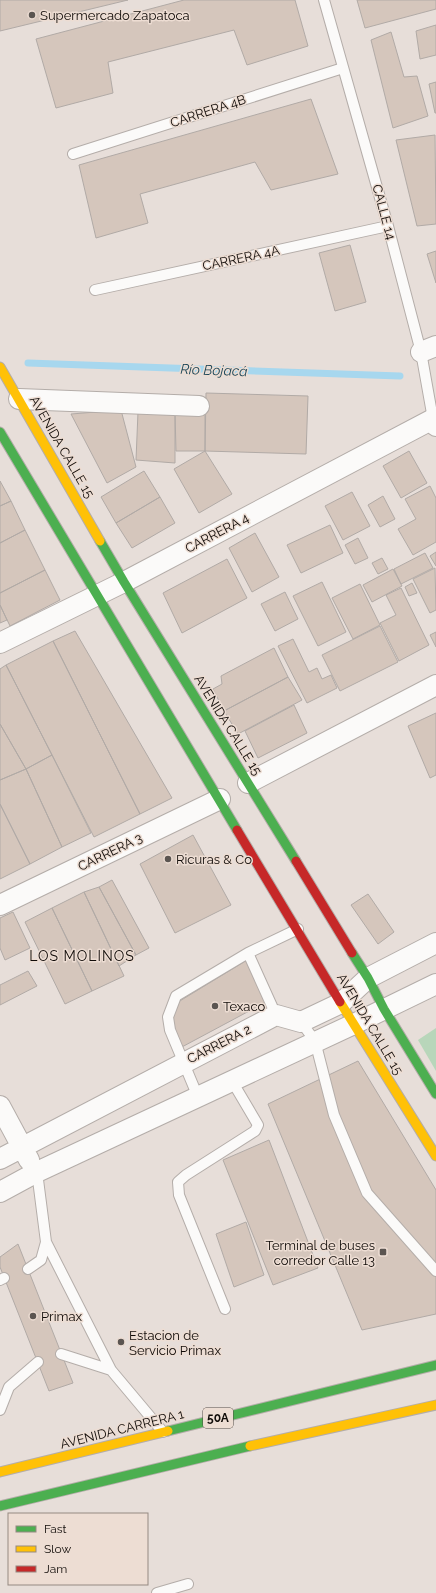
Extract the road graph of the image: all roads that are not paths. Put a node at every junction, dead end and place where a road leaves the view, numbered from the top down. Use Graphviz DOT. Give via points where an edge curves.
graph roads {
  1 [pos="324,0"];
  2 [pos="343,68"];
  3 [pos="74,154"];
  4 [pos="388,226"];
  5 [pos="95,290"];
  6 [pos="428,349"];
  7 [pos="0,367"];
  8 [pos="19,399"];
  9 [pos="199,406"];
  10 [pos="434,422"];
  11 [pos="0,432"];
  12 [pos="124,582"];
  13 [pos="97,595"];
  14 [pos="0,643"];
  15 [pos="436,685"];
  16 [pos="248,783"];
  17 [pos="220,799"];
  18 [pos="0,905"];
  19 [pos="298,929"];
  20 [pos="436,943"];
  21 [pos="248,953"];
  22 [pos="368,978"];
  23 [pos="436,984"];
  24 [pos="341,1003"];
  25 [pos="384,1009"];
  26 [pos="276,1015"];
  27 [pos="301,1022"];
  28 [pos="354,1024"];
  29 [pos="315,1041"];
  30 [pos="183,1062"];
  31 [pos="232,1081"];
  32 [pos="436,1094"];
  33 [pos="198,1097"];
  34 [pos="0,1106"];
  35 [pos="22,1149"];
  36 [pos="436,1156"];
  37 [pos="0,1159"];
  38 [pos="36,1172"];
  39 [pos="0,1192"];
  40 [pos="46,1242"];
  41 [pos="28,1269"];
  42 [pos="436,1271"];
  43 [pos="225,1309"];
  44 [pos="61,1354"];
  45 [pos="38,1362"];
  46 [pos="436,1365"];
  47 [pos="111,1370"];
  48 [pos="436,1405"];
  49 [pos="0,1410"];
  50 [pos="163,1432"];
  51 [pos="0,1472"];
  52 [pos="0,1506"];
  53 [pos="188,1584"];
  54 [pos="157,1593"];
  1 -- 2 [label="lane, CALLE 14"];
  2 -- 3 [label="lane, CARRERA 4B"];
  2 -- 4 [label="lane, CALLE 14"];
  4 -- 5 [label="lane, CARRERA 4A"];
  4 -- 6 [label="lane, CALLE 14"];
  6 -- 10 [label="lane, CALLE 14"];
  7 -- 8 [label="main road, AVENIDA CALLE 15"];
  8 -- 9 [label="street"];
  8 -- 12 [label="main road, AVENIDA CALLE 15"];
  10 -- 12 [label="street, CARRERA 4"];
  11 -- 13 [label="main road, AVENIDA CALLE 15"];
  12 -- 13 [label="street, CARRERA 4"];
  12 -- 16 [label="main road, AVENIDA CALLE 15"];
  13 -- 14 [label="street, CARRERA 4"];
  13 -- 17 [label="main road, AVENIDA CALLE 15"];
  15 -- 16 [label="street"];
  16 -- 22 [label="main road, AVENIDA CALLE 15"];
  17 -- 18 [label="street, CARRERA 3"];
  17 -- 19 [label="main road, AVENIDA CALLE 15"];
  19 -- 21 [label="lane"];
  19 -- 24 [label="main road, AVENIDA CALLE 15"];
  20 -- 22 [label="street"];
  21 -- 26 [label="lane"];
  21 -- 30 [label="lane" via="176,996 168,1017 170,1030"];
  22 -- 24 [label="street"];
  22 -- 25 [label="main road, AVENIDA CALLE 15"];
  23 -- 25 [label="street"];
  24 -- 27 [label="street"];
  24 -- 28 [label="main road, AVENIDA CALLE 15"];
  25 -- 28 [label="street"];
  25 -- 32 [label="main road, AVENIDA CALLE 15"];
  26 -- 27 [label="street"];
  26 -- 30 [label="street, CARRERA 2"];
  27 -- 29 [label="lane"];
  28 -- 29 [label="street"];
  28 -- 36 [label="main road, AVENIDA CALLE 15"];
  29 -- 31 [label="street"];
  29 -- 42 [label="lane" via="334,1115 366,1193"];
  30 -- 33 [label="lane"];
  30 -- 35 [label="street, CARRERA 2"];
  31 -- 33 [label="street"];
  31 -- 43 [label="lane" via="258,1125 255,1131 178,1182 179,1195"];
  33 -- 38 [label="street"];
  34 -- 35 [label="street"];
  35 -- 37 [label="street, CARRERA 2"];
  35 -- 38 [label="street"];
  38 -- 39 [label="street"];
  38 -- 40 [label="lane"];
  40 -- 41 [label="lane" via="41,1260"];
  40 -- 47 [label="lane"];
  44 -- 47 [label="lane"];
  45 -- 49 [label="lane" via="9,1387"];
  46 -- 50 [label="main road, AVENIDA CARRERA 1 / 50A"];
  47 -- 50 [label="lane"];
  48 -- 52 [label="main road" via="214,1454"];
  50 -- 51 [label="main road, AVENIDA CARRERA 1 / 50A"];
  53 -- 54 [label="lane"];
}
